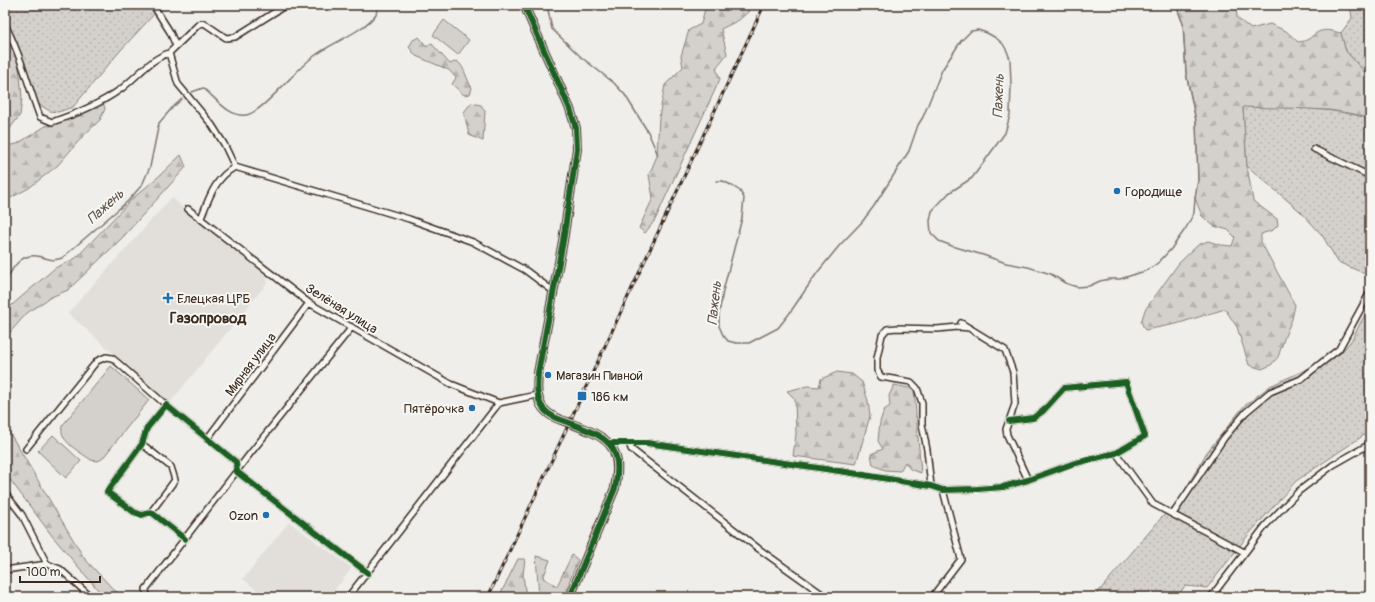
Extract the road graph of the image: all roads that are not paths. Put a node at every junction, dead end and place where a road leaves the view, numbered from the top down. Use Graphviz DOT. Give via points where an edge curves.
graph roads {
  1 [pos="153,5"];
  2 [pos="286,5"];
  3 [pos="524,5"];
  4 [pos="5,25"];
  5 [pos="176,46"];
  6 [pos="169,52"];
  7 [pos="1314,149"];
  8 [pos="235,167"];
  9 [pos="1370,176"];
  10 [pos="188,209"];
  11 [pos="201,218"];
  12 [pos="553,291"];
  13 [pos="1370,292"];
  14 [pos="309,303"];
  15 [pos="961,323"];
  16 [pos="352,327"];
  17 [pos="970,328"];
  18 [pos="537,395"];
  19 [pos="499,403"];
  20 [pos="166,405"];
  21 [pos="1009,421"];
  22 [pos="207,439"];
  23 [pos="610,443"];
  24 [pos="629,443"];
  25 [pos="142,444"];
  26 [pos="1370,444"];
  27 [pos="26,448"];
  28 [pos="1116,453"];
  29 [pos="237,472"];
  30 [pos="1028,480"];
  31 [pos="931,486"];
  32 [pos="943,490"];
  33 [pos="5,493"];
  34 [pos="151,512"];
  35 [pos="1173,514"];
  36 [pos="185,539"];
  37 [pos="1244,552"];
  38 [pos="47,564"];
  39 [pos="5,570"];
  40 [pos="368,573"];
  41 [pos="935,593"];
  42 [pos="91,597"];
  43 [pos="147,597"];
  44 [pos="348,597"];
  45 [pos="570,597"];
  46 [pos="823,597"];
  47 [pos="1211,597"];
  1 -- 5 [label="street"];
  2 -- 5 [label="street" via="235,37 226,38 204,23 199,24"];
  3 -- 12 [label="street" via="576,128 573,176"];
  4 -- 6 [label="street" via="15,44 40,117 52,122 103,100 121,89 159,56"];
  5 -- 6 [label="street"];
  6 -- 8 [label="street" via="178,84 212,125"];
  7 -- 9 [label="street"];
  8 -- 11 [label="street" via="228,171 212,190"];
  8 -- 12 [label="street" via="409,219 473,242 525,270"];
  10 -- 11 [label="street, Зелёная улица"];
  11 -- 14 [label="street, Зелёная улица"];
  12 -- 18 [label="street" via="538,373"];
  13 -- 35 [label="street" via="1339,349 1301,378 1270,392 1246,412 1224,438"];
  14 -- 16 [label="street, Зелёная улица"];
  14 -- 22 [label="street, Мирная улица"];
  15 -- 17 [label="street"];
  16 -- 19 [label="street, Зелёная улица" via="451,384"];
  16 -- 29 [label="street"];
  17 -- 21 [label="street" via="1005,350 1012,372 1015,404"];
  17 -- 31 [label="street" via="897,328 882,335 879,344 877,370 882,377 911,382 917,388 922,403 922,424"];
  18 -- 19 [label="street"];
  18 -- 23 [label="street" via="543,408 553,417"];
  19 -- 40 [label="street"];
  20 -- 22 [label="street"];
  20 -- 25 [label="street" via="147,428"];
  20 -- 27 [label="street" via="112,358 106,357 97,361"];
  21 -- 28 [label="street" via="1033,418 1044,411 1064,388 1126,382 1145,436"];
  21 -- 30 [label="street" via="1006,435"];
  22 -- 29 [label="street" via="236,462"];
  23 -- 24 [label="street"];
  23 -- 45 [label="street" via="616,455 618,471 615,488"];
  24 -- 31 [label="street" via="647,443"];
  24 -- 46 [label="street" via="631,449"];
  25 -- 34 [label="street" via="170,467 175,480"];
  25 -- 34 [label="street" via="106,492 134,512 142,515"];
  26 -- 37 [label="street" via="1333,465 1299,491 1266,524"];
  28 -- 30 [label="street" via="1072,464"];
  28 -- 35 [label="street" via="1153,504"];
  29 -- 36 [label="street"];
  29 -- 40 [label="street"];
  30 -- 32 [label="street" via="1003,487"];
  31 -- 32 [label="street"];
  32 -- 41 [label="street" via="961,558"];
  33 -- 38 [label="street" via="22,515"];
  34 -- 36 [label="street"];
  35 -- 37 [label="street"];
  36 -- 43 [label="street" via="146,589"];
  37 -- 47 [label="street"];
  38 -- 39 [label="street"];
  38 -- 42 [label="street" via="60,568"];
  40 -- 44 [label="street"];
}
